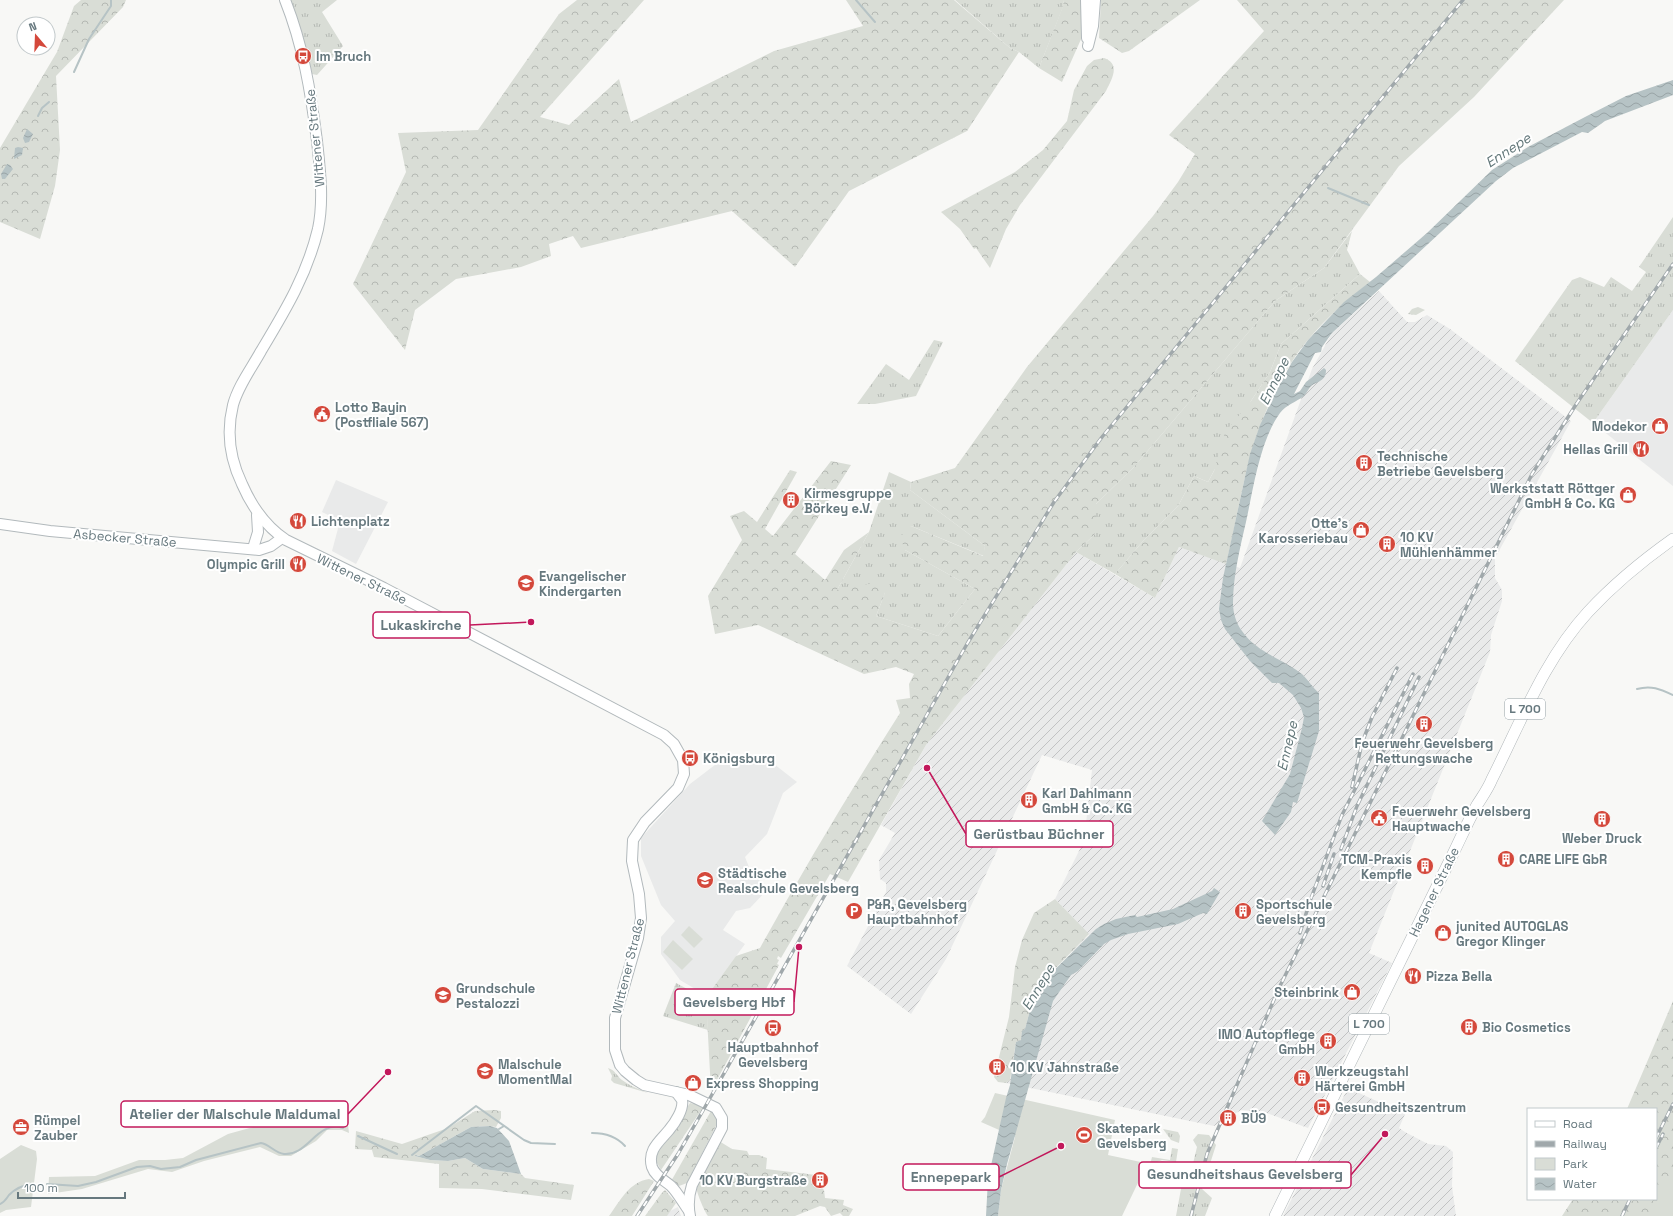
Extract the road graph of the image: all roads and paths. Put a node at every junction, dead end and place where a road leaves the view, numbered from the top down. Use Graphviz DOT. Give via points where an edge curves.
graph roads {
  1 [pos="285,0"];
  2 [pos="1086,0"];
  3 [pos="1094,0"];
  4 [pos="258,515"];
  5 [pos="0,524"];
  6 [pos="278,535"];
  7 [pos="1673,539"];
  8 [pos="252,546"];
  9 [pos="676,1092"];
  10 [pos="702,1101"];
  11 [pos="683,1103"];
  12 [pos="692,1185"];
  13 [pos="671,1186"];
  14 [pos="690,1214"];
  15 [pos="1275,1216"];
  1 -- 4 [label="main road, Wittener Straße" via="309,83 320,165 320,206 311,257 289,304 240,386 232,411 230,450 237,473"];
  2 -- 3 [label="main road" via="1088,46 1093,26"];
  4 -- 6 [label="main road, Wittener Straße"];
  4 -- 8 [label="main road" via="258,532"];
  5 -- 8 [label="main road, Asbecker Straße" via="218,547"];
  6 -- 8 [label="main road"];
  6 -- 9 [label="main road, Wittener Straße" via="636,720 664,735 677,748 684,766 682,782 645,822 635,836 632,847 642,918 615,1018 614,1041 617,1059 624,1071 644,1084"];
  7 -- 15 [label="main road, Hagener Straße / L 700" via="1607,592 1587,613 1550,664 1450,860"];
  9 -- 10 [label="main road, Wittener Straße"];
  9 -- 11 [label="main road"];
  10 -- 11 [label="main road" via="690,1100"];
  10 -- 12 [label="main road, Wittener Straße" via="719,1111 722,1128"];
  11 -- 13 [label="main road, Wittener Straße" via="669,1130 656,1144 651,1158 656,1174"];
  12 -- 13 [label="main road" via="682,1190"];
  12 -- 14 [label="main road, Wittener Straße"];
  13 -- 14 [label="main road, Wittener Straße"];
}
